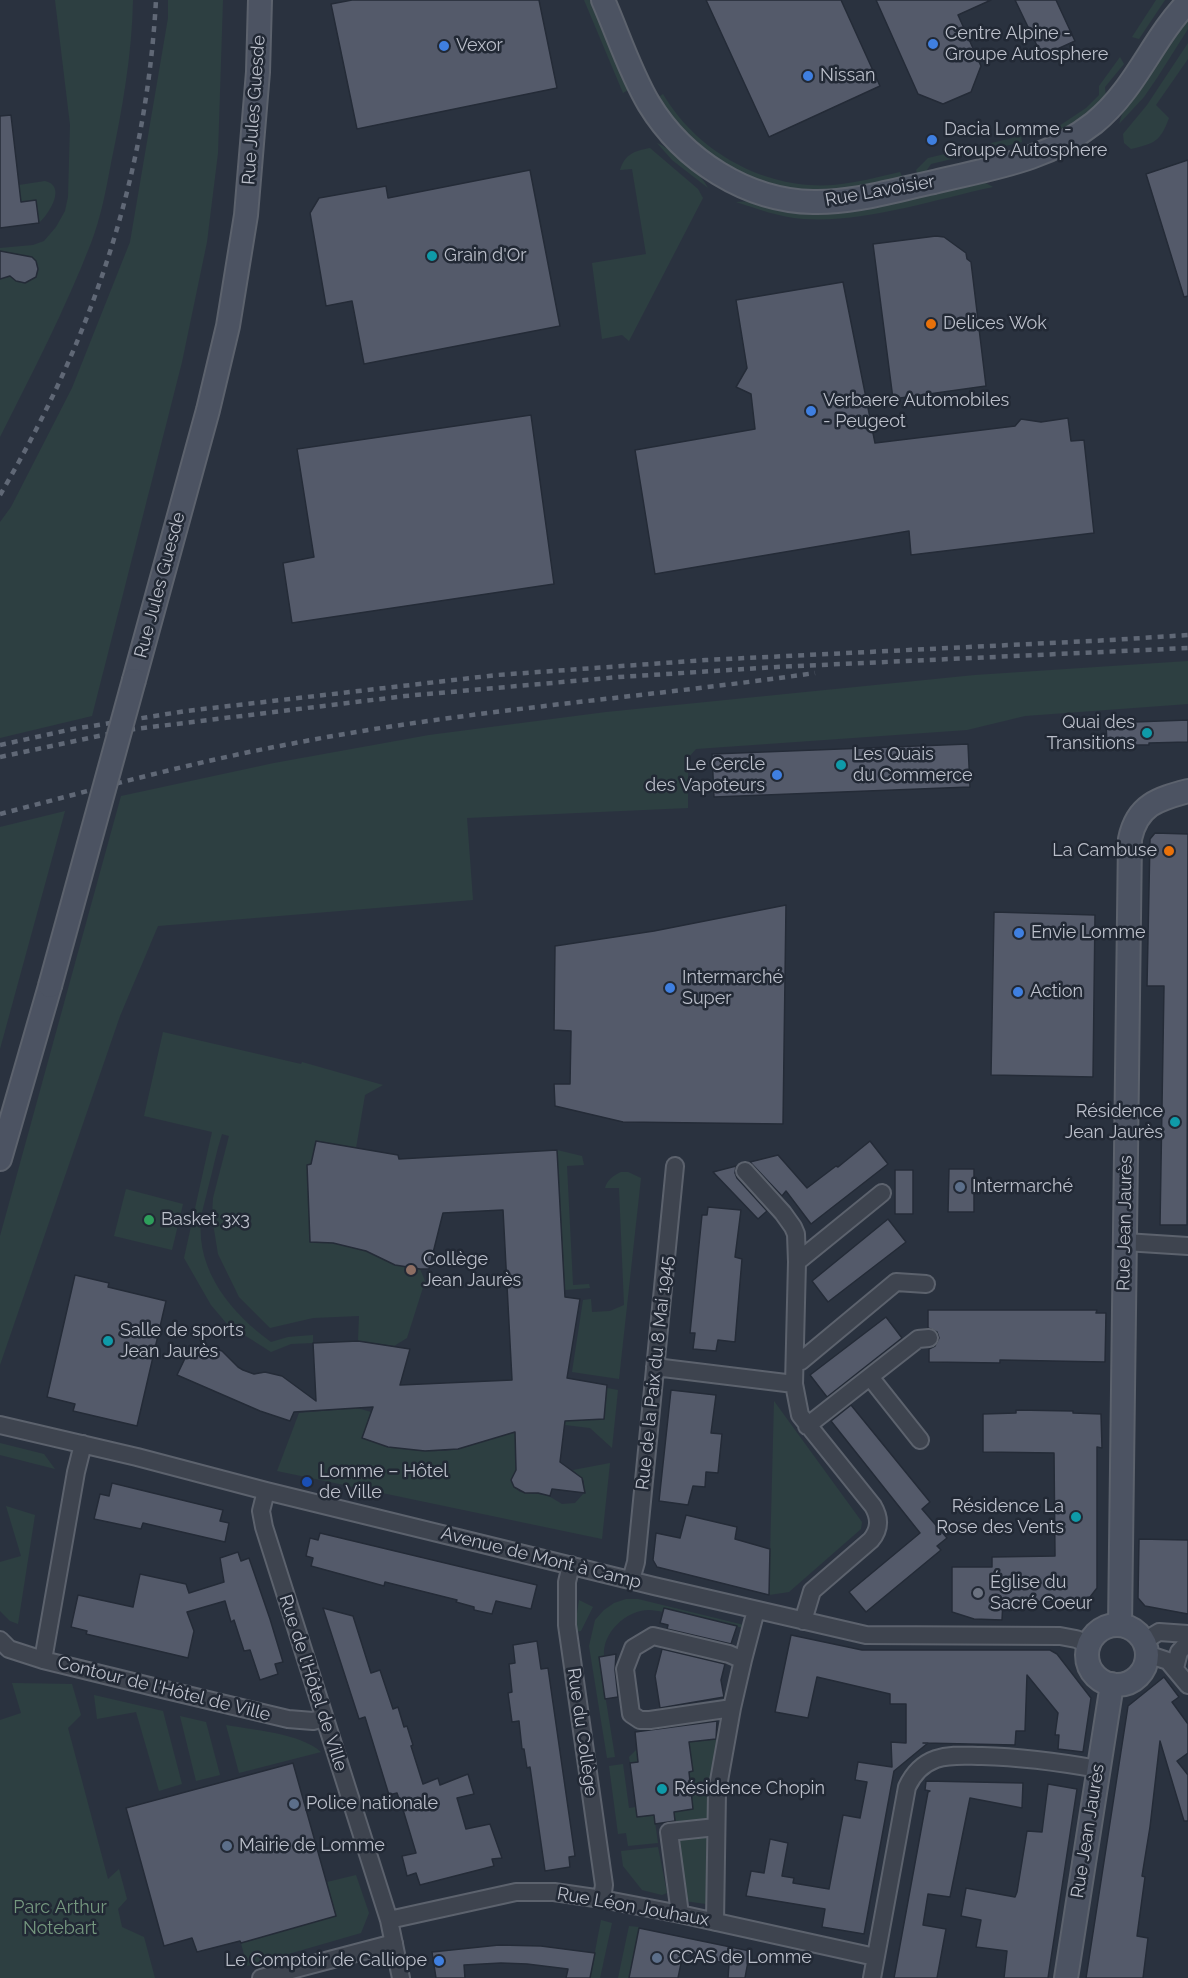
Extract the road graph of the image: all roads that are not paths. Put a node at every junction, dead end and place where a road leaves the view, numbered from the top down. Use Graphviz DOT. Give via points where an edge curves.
graph roads {
  1 [pos="260,0"];
  2 [pos="603,0"];
  3 [pos="1188,2"];
  4 [pos="1188,791"];
  5 [pos="0,1159"];
  6 [pos="675,1166"];
  7 [pos="745,1171"];
  8 [pos="882,1193"];
  9 [pos="1125,1242"];
  10 [pos="1188,1246"];
  11 [pos="797,1262"];
  12 [pos="927,1284"];
  13 [pos="929,1338"];
  14 [pos="795,1362"];
  15 [pos="655,1367"];
  16 [pos="870,1377"];
  17 [pos="794,1384"];
  18 [pos="0,1425"];
  19 [pos="807,1426"];
  20 [pos="920,1440"];
  21 [pos="83,1444"];
  22 [pos="266,1491"];
  23 [pos="571,1565"];
  24 [pos="631,1580"];
  25 [pos="756,1610"];
  26 [pos="803,1620"];
  27 [pos="1120,1625"];
  28 [pos="1188,1634"];
  29 [pos="0,1641"];
  30 [pos="1188,1641"];
  31 [pos="1089,1644"];
  32 [pos="1145,1648"];
  33 [pos="43,1660"];
  34 [pos="743,1660"];
  35 [pos="1175,1668"];
  36 [pos="1112,1684"];
  37 [pos="1188,1685"];
  38 [pos="732,1708"];
  39 [pos="324,1718"];
  40 [pos="1098,1769"];
  41 [pos="717,1827"];
  42 [pos="602,1899"];
  43 [pos="680,1914"];
  44 [pos="389,1920"];
  45 [pos="715,1922"];
  46 [pos="394,1943"];
  47 [pos="875,1957"];
  48 [pos="261,1978"];
  49 [pos="401,1978"];
  50 [pos="872,1978"];
  51 [pos="1066,1978"];
  1 -- 5 [label="street, Rue Jules Guesde, bridge" via="246,215 228,326 169,555"];
  2 -- 3 [label="street, Rue Lavoisier" via="649,104 683,147 710,168 748,188 813,202 859,198 1012,164 1063,144 1119,99"];
  4 -- 9 [label="street, Rue Jean Jaurès" via="1155,802 1141,813 1130,839"];
  6 -- 15 [label="street, Rue de la Paix du 8 Mai 1945"];
  7 -- 11 [label="street" via="793,1227"];
  8 -- 11 [label="street"];
  9 -- 10 [label="street"];
  9 -- 27 [label="street, Rue Jean Jaurès"];
  11 -- 14 [label="street"];
  12 -- 14 [label="street" via="896,1282"];
  13 -- 16 [label="street" via="918,1338"];
  14 -- 17 [label="street"];
  15 -- 17 [label="street"];
  15 -- 24 [label="street, Rue de la Paix du 8 Mai 1945"];
  16 -- 19 [label="street"];
  16 -- 20 [label="street"];
  17 -- 19 [label="street" via="798,1409"];
  18 -- 21 [label="street, Avenue de Mont à Camp"];
  19 -- 26 [label="street" via="873,1506 879,1523 871,1540 812,1591"];
  21 -- 22 [label="street, Avenue de Mont à Camp"];
  21 -- 33 [label="street, Contour de l'Hôtel de Ville"];
  22 -- 23 [label="street, Avenue de Mont à Camp"];
  22 -- 39 [label="street, Rue de l'Hôtel de Ville" via="262,1518"];
  23 -- 24 [label="street, Avenue de Mont à Camp"];
  23 -- 42 [label="street, Rue du Collège" via="567,1625 604,1885"];
  24 -- 25 [label="street, Avenue de Mont à Camp"];
  25 -- 26 [label="street, Avenue de Mont à Camp"];
  25 -- 34 [label="street"];
  26 -- 31 [label="street, Avenue de Mont à Camp" via="866,1635 1060,1636"];
  27 -- 31 [label="street" via="1101,1629"];
  27 -- 32 [label="street" via="1134,1630"];
  28 -- 32 [label="street" via="1159,1632"];
  29 -- 33 [label="street" via="9,1650"];
  30 -- 35 [label="street" via="1179,1652"];
  31 -- 36 [label="street" via="1090,1668 1099,1679"];
  32 -- 35 [label="street"];
  32 -- 36 [label="street" via="1145,1666 1136,1678"];
  33 -- 39 [label="street, Contour de l'Hôtel de Ville" via="288,1719"];
  34 -- 38 [label="street"];
  34 -- 38 [label="street" via="653,1636 633,1648 626,1669 631,1714 640,1720"];
  35 -- 37 [label="street"];
  36 -- 40 [label="street, Rue Jean Jaurès"];
  38 -- 41 [label="street" via="717,1792"];
  39 -- 44 [label="street, Rue de l'Hôtel de Ville"];
  40 -- 47 [label="street" via="1020,1757 954,1756 921,1767 907,1787"];
  40 -- 51 [label="street, Rue Jean Jaurès"];
  41 -- 43 [label="street" via="669,1832"];
  41 -- 45 [label="street"];
  42 -- 43 [label="street, Rue Léon Jouhaux"];
  42 -- 44 [label="street, Rue Léon Jouhaux" via="554,1892 516,1892"];
  43 -- 45 [label="street, Rue Léon Jouhaux"];
  44 -- 46 [label="street, Rue de l'Hôtel de Ville"];
  45 -- 47 [label="street, Rue Léon Jouhaux"];
  46 -- 48 [label="street"];
  46 -- 49 [label="street, Rue de l'Hôtel de Ville"];
  47 -- 50 [label="street"];
}
